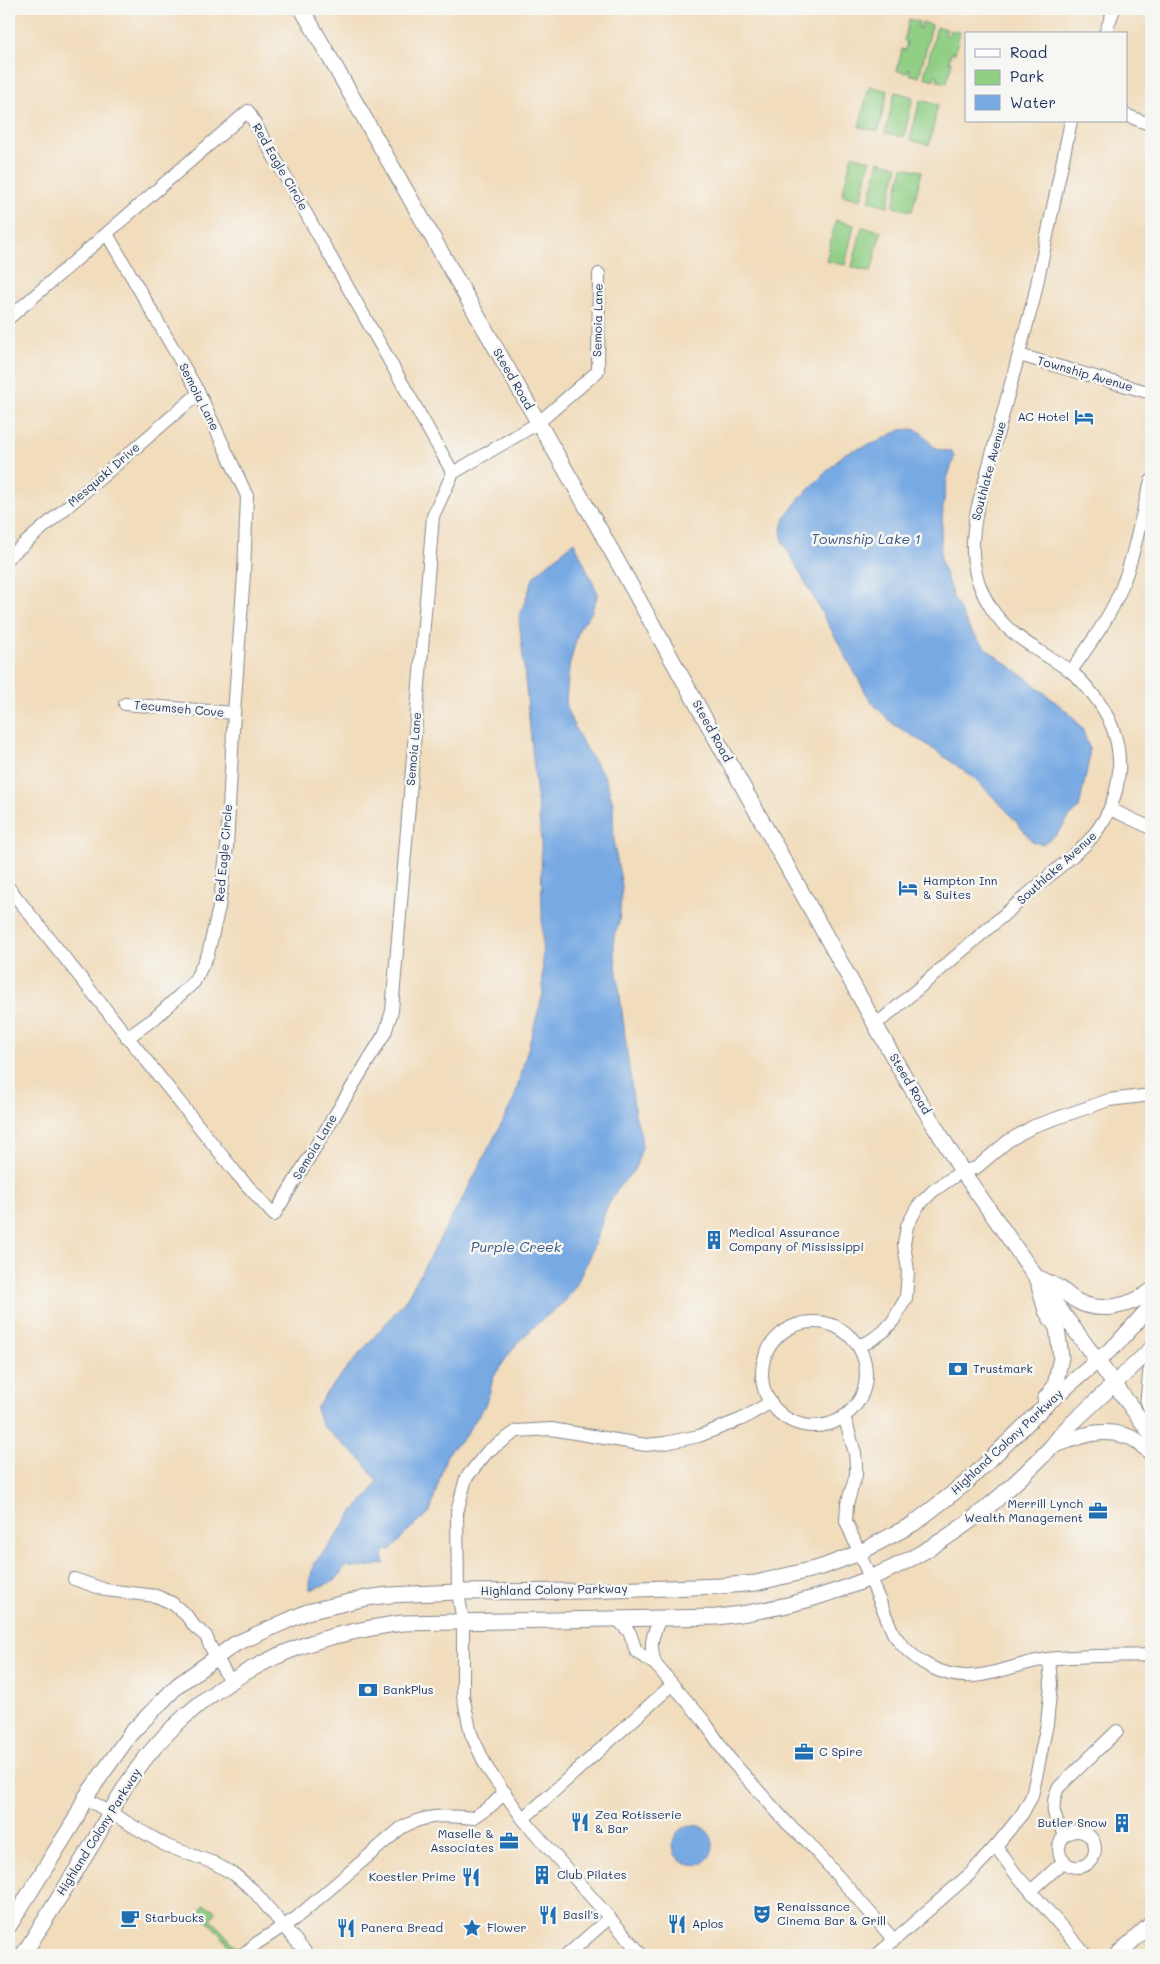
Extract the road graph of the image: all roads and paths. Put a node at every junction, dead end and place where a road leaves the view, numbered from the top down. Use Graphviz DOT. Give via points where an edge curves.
graph roads {
  1 [pos="302,9"];
  2 [pos="1114,9"];
  3 [pos="1106,32"];
  4 [pos="1128,117"];
  5 [pos="1071,122"];
  6 [pos="1151,125"];
  7 [pos="107,234"];
  8 [pos="599,274"];
  9 [pos="9,318"];
  10 [pos="1019,355"];
  11 [pos="199,392"];
  12 [pos="1151,393"];
  13 [pos="538,423"];
  14 [pos="453,473"];
  15 [pos="1151,481"];
  16 [pos="9,557"];
  17 [pos="240,633"];
  18 [pos="1072,671"];
  19 [pos="125,704"];
  20 [pos="234,713"];
  21 [pos="1110,809"];
  22 [pos="1151,828"];
  23 [pos="9,888"];
  24 [pos="875,1023"];
  25 [pos="127,1038"];
  26 [pos="1151,1095"];
  27 [pos="962,1172"];
  28 [pos="1036,1277"];
  29 [pos="1151,1291"];
  30 [pos="1151,1306"];
  31 [pos="858,1345"];
  32 [pos="1151,1349"];
  33 [pos="1097,1360"];
  34 [pos="1151,1370"];
  35 [pos="1114,1385"];
  36 [pos="770,1402"];
  37 [pos="1151,1408"];
  38 [pos="844,1416"];
  39 [pos="1030,1420"];
  40 [pos="1151,1434"];
  41 [pos="1052,1447"];
  42 [pos="1151,1452"];
  43 [pos="859,1553"];
  44 [pos="74,1579"];
  45 [pos="870,1579"];
  46 [pos="458,1592"];
  47 [pos="660,1618"];
  48 [pos="617,1619"];
  49 [pos="463,1622"];
  50 [pos="1151,1655"];
  51 [pos="216,1657"];
  52 [pos="1050,1659"];
  53 [pos="656,1665"];
  54 [pos="230,1681"];
  55 [pos="672,1685"];
  56 [pos="1117,1730"];
  57 [pos="504,1792"];
  58 [pos="85,1798"];
  59 [pos="111,1812"];
  60 [pos="523,1819"];
  61 [pos="1066,1834"];
  62 [pos="996,1846"];
  63 [pos="1064,1861"];
  64 [pos="1031,1891"];
  65 [pos="609,1918"];
  66 [pos="1151,1924"];
  67 [pos="9,1926"];
  68 [pos="283,1926"];
  69 [pos="894,1940"];
  70 [pos="23,1955"];
  71 [pos="243,1955"];
  72 [pos="308,1955"];
  73 [pos="567,1955"];
  74 [pos="642,1955"];
  75 [pos="877,1955"];
  76 [pos="1086,1955"];
  77 [pos="1118,1955"];
  1 -- 13 [label="street, Steed Road"];
  2 -- 3 [label="street"];
  4 -- 6 [label="street"];
  5 -- 10 [label="street, Southlake Avenue"];
  7 -- 9 [label="street, Red Eagle Circle"];
  7 -- 11 [label="street, Semoia Lane"];
  7 -- 14 [label="street, Red Eagle Circle" via="248,111"];
  8 -- 13 [label="street, Semoia Lane" via="598,371"];
  10 -- 12 [label="street, Township Avenue"];
  10 -- 18 [label="street, Southlake Avenue" via="977,510 972,537 975,574 991,608 1002,622 1036,650"];
  11 -- 16 [label="street, Mesquaki Drive"];
  11 -- 17 [label="street, Semoia Lane" via="247,496"];
  13 -- 14 [label="street, Semoia Lane"];
  13 -- 24 [label="street, Steed Road"];
  14 -- 25 [label="street, Semoia Lane" via="433,516 392,1010 385,1033 274,1215"];
  15 -- 18 [label="street" via="1118,596"];
  17 -- 20 [label="street, Red Eagle Circle"];
  18 -- 21 [label="street, Southlake Avenue" via="1095,697 1114,731 1119,777"];
  19 -- 20 [label="street, Tecumseh Cove"];
  20 -- 25 [label="street, Red Eagle Circle" via="227,847 220,907 208,954 194,982 155,1018"];
  21 -- 22 [label="street"];
  21 -- 24 [label="street, Southlake Avenue" via="1103,825 1081,850 892,1012"];
  23 -- 25 [label="street"];
  24 -- 27 [label="street, Steed Road"];
  26 -- 27 [label="street" via="1109,1100 1034,1126 1008,1141 976,1168"];
  27 -- 28 [label="street, Steed Road"];
  27 -- 31 [label="street" via="933,1191 918,1206 906,1226 906,1298 883,1332"];
  28 -- 29 [label="street" via="1078,1302 1098,1307 1139,1300"];
  28 -- 33 [label="street, Steed Road"];
  28 -- 39 [label="street" via="1046,1311 1057,1328 1062,1357 1055,1386"];
  30 -- 33 [label="street, Highland Colony Parkway" via="1117,1344"];
  31 -- 36 [label="street" via="835,1326 813,1321 793,1326 769,1347 764,1358 763,1381"];
  31 -- 38 [label="street" via="866,1368 864,1389"];
  32 -- 35 [label="street, Highland Colony Parkway"];
  33 -- 35 [label="street, Steed Road"];
  33 -- 39 [label="street, Highland Colony Parkway"];
  34 -- 37 [label="street" via="1148,1400"];
  35 -- 40 [label="street, Steed Road"];
  35 -- 41 [label="street, Highland Colony Parkway" via="1066,1428"];
  36 -- 38 [label="street" via="778,1411 802,1425 824,1426"];
  36 -- 46 [label="street" via="742,1419 699,1436 656,1444 551,1429 517,1432 488,1451 466,1478 457,1512"];
  38 -- 43 [label="street" via="856,1465 846,1521"];
  39 -- 43 [label="street, Highland Colony Parkway" via="966,1483 913,1524"];
  41 -- 42 [label="street" via="1097,1431 1117,1433"];
  41 -- 45 [label="street, Highland Colony Parkway" via="996,1500 964,1525 918,1555"];
  43 -- 45 [label="street"];
  43 -- 46 [label="street, Highland Colony Parkway" via="794,1575 738,1585"];
  44 -- 51 [label="street" via="106,1590 156,1596 172,1603 206,1636"];
  45 -- 47 [label="street, Highland Colony Parkway" via="825,1596 754,1613"];
  45 -- 52 [label="street" via="899,1642 932,1668 968,1676"];
  46 -- 49 [label="street"];
  46 -- 51 [label="street, Highland Colony Parkway" via="389,1595 335,1604 283,1621"];
  47 -- 48 [label="street, Highland Colony Parkway"];
  47 -- 53 [label="street" via="651,1650"];
  48 -- 49 [label="street, Highland Colony Parkway"];
  48 -- 53 [label="street" via="630,1633 636,1651"];
  49 -- 54 [label="street, Highland Colony Parkway" via="402,1623 354,1630 303,1645"];
  49 -- 57 [label="street" via="466,1715 479,1752"];
  50 -- 52 [label="street"];
  51 -- 54 [label="street"];
  51 -- 58 [label="street, Highland Colony Parkway" via="178,1685 131,1733"];
  52 -- 62 [label="street" via="1050,1705 1032,1796"];
  53 -- 55 [label="street"];
  54 -- 59 [label="street, Highland Colony Parkway" via="161,1740 131,1777"];
  55 -- 60 [label="street"];
  55 -- 69 [label="street" via="704,1721 729,1758"];
  56 -- 61 [label="street" via="1058,1788 1054,1800 1056,1824"];
  57 -- 60 [label="street"];
  57 -- 68 [label="street" via="473,1818 444,1815 411,1822 401,1828"];
  58 -- 59 [label="street"];
  58 -- 67 [label="street, Highland Colony Parkway" via="75,1820"];
  59 -- 68 [label="street" via="167,1846 214,1863 235,1875 253,1890"];
  59 -- 70 [label="street, Highland Colony Parkway"];
  60 -- 65 [label="street"];
  61 -- 63 [label="street" via="1059,1844"];
  61 -- 63 [label="street" via="1083,1832 1092,1839 1094,1851 1085,1865 1073,1866"];
  62 -- 64 [label="street"];
  62 -- 69 [label="street" via="971,1873"];
  63 -- 64 [label="street"];
  64 -- 76 [label="street"];
  65 -- 73 [label="street"];
  65 -- 74 [label="street"];
  66 -- 77 [label="street"];
  68 -- 71 [label="street"];
  68 -- 72 [label="street"];
  69 -- 75 [label="street"];
}
